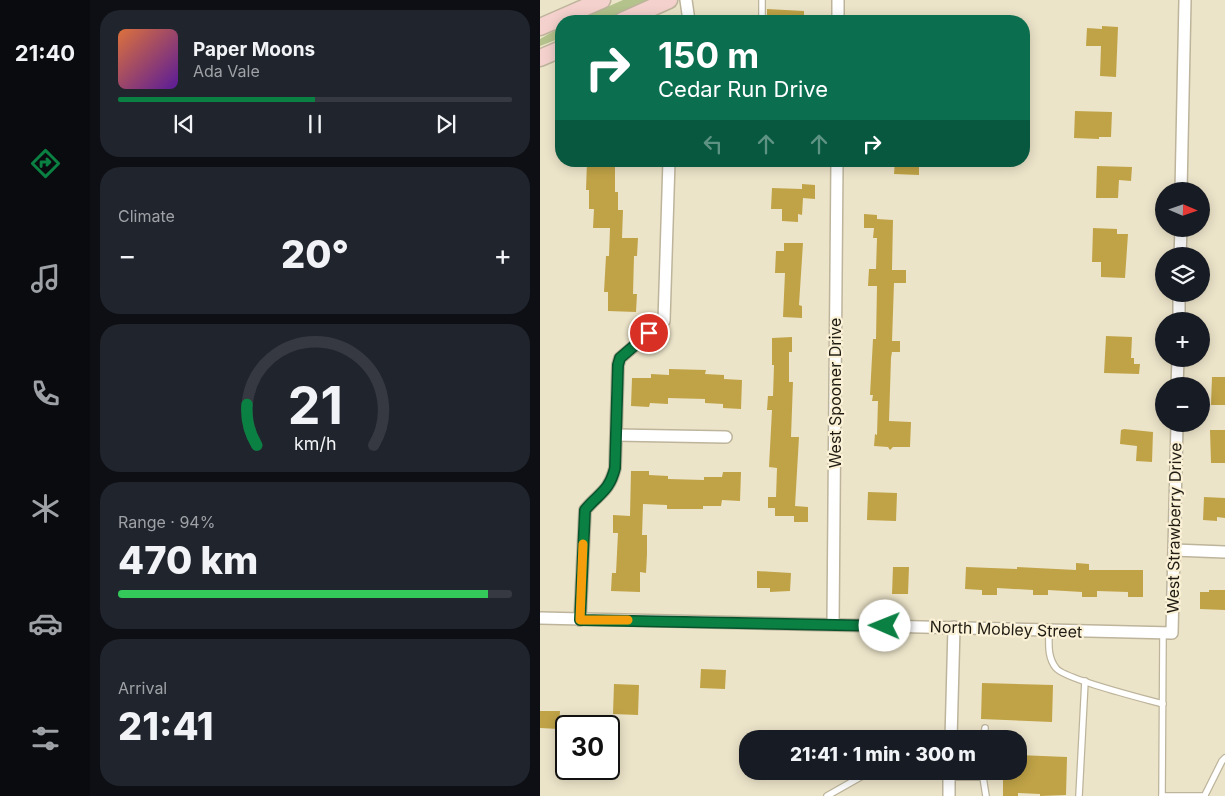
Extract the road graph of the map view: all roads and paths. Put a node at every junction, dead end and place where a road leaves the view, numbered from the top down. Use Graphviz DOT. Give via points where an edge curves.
graph roads {
  1 [pos="602,0"];
  2 [pos="669,0"];
  3 [pos="686,0"];
  4 [pos="762,0"];
  5 [pos="838,0"];
  6 [pos="1185,0"];
  7 [pos="568,15"];
  8 [pos="635,15"];
  9 [pos="688,15"];
  10 [pos="762,15"];
  11 [pos="838,15"];
  12 [pos="555,20"];
  13 [pos="540,27"];
  14 [pos="555,52"];
  15 [pos="540,58"];
  16 [pos="669,167"];
  17 [pos="837,167"];
  18 [pos="1181,182"];
  19 [pos="1177,432"];
  20 [pos="616,435"];
  21 [pos="726,437"];
  22 [pos="1174,550"];
  23 [pos="1225,552"];
  24 [pos="540,618"];
  25 [pos="580,620"];
  26 [pos="833,624"];
  27 [pos="954,627"];
  28 [pos="1049,630"];
  29 [pos="1167,633"];
  30 [pos="1085,681"];
  31 [pos="1163,704"];
  32 [pos="950,730"];
  33 [pos="1225,758"];
  34 [pos="855,780"];
  35 [pos="949,780"];
  36 [pos="983,780"];
  37 [pos="827,796"];
  38 [pos="949,796"];
  39 [pos="986,796"];
  40 [pos="1079,796"];
  41 [pos="1162,796"];
  42 [pos="1205,796"];
  1 -- 7 [label="main road"];
  2 -- 8 [label="main road"];
  3 -- 9 [label="street"];
  4 -- 10 [label="lane"];
  5 -- 11 [label="street"];
  6 -- 18 [label="street"];
  12 -- 13 [label="main road"];
  14 -- 15 [label="main road"];
  16 -- 20 [label="street" via="664,321 620,358 616,371"];
  17 -- 26 [label="street, West Spooner Drive"];
  19 -- 22 [label="street, West Strawberry Drive"];
  20 -- 21 [label="street"];
  20 -- 25 [label="street" via="612,480 604,493 585,510"];
  22 -- 23 [label="street"];
  22 -- 29 [label="street, West Strawberry Drive"];
  24 -- 25 [label="street, North Mobley Street"];
  25 -- 26 [label="street, North Mobley Street"];
  26 -- 27 [label="street, North Mobley Street"];
  27 -- 28 [label="street, North Mobley Street"];
  27 -- 32 [label="street"];
  28 -- 29 [label="street, North Mobley Street"];
  28 -- 30 [label="lane" via="1049,652 1057,670"];
  29 -- 31 [label="lane"];
  30 -- 31 [label="lane"];
  30 -- 40 [label="lane"];
  31 -- 41 [label="lane"];
  33 -- 42 [label="lane"];
  34 -- 37 [label="lane"];
  35 -- 38 [label="street"];
  36 -- 39 [label="lane"];
  41 -- 42 [label="lane"];
}
